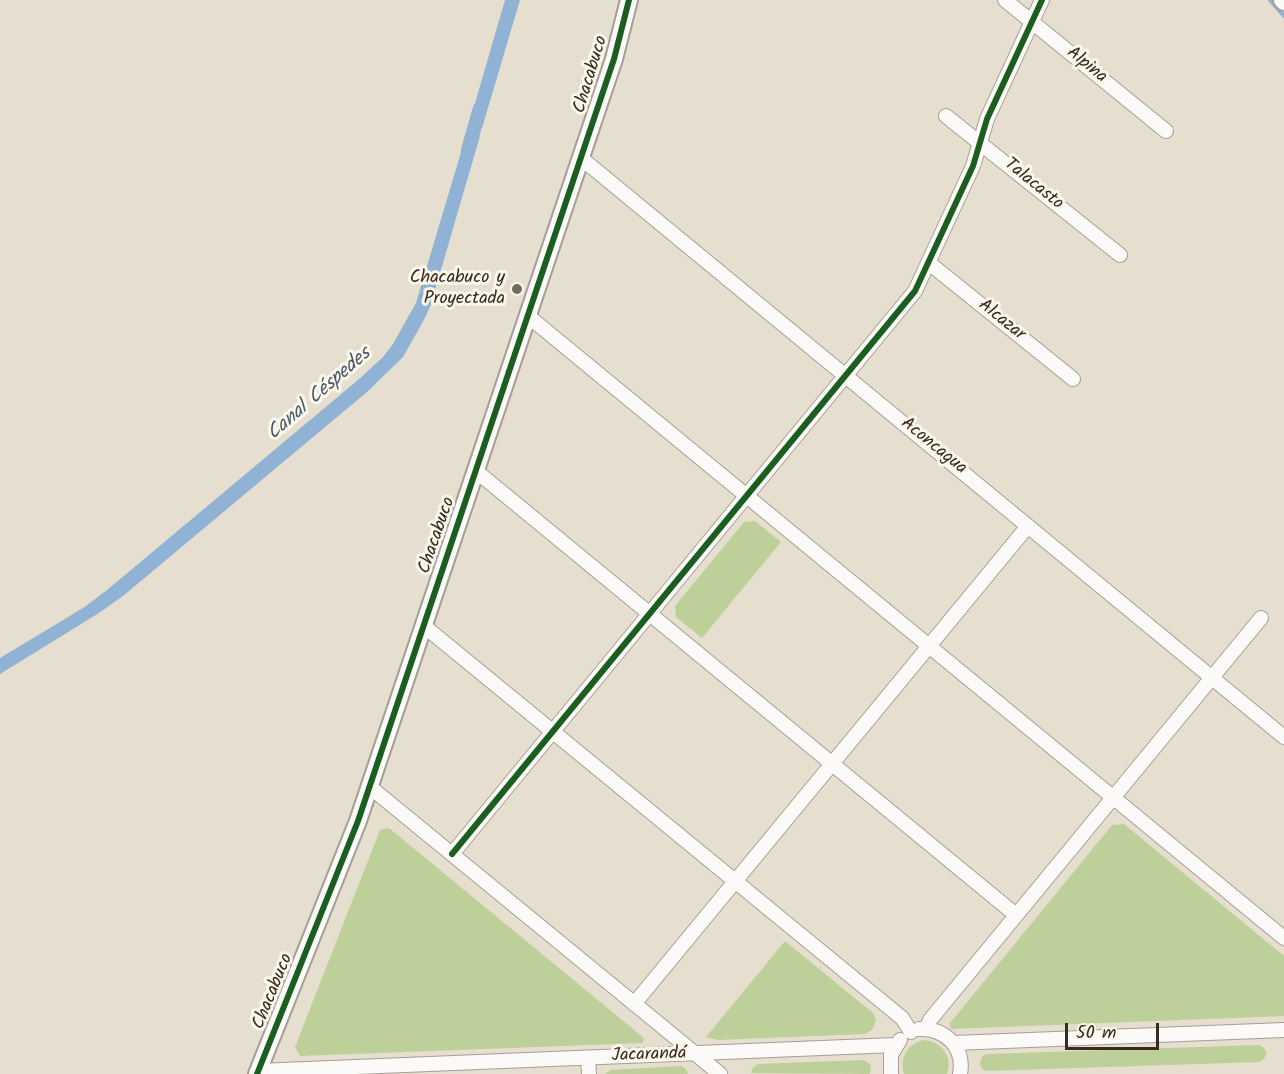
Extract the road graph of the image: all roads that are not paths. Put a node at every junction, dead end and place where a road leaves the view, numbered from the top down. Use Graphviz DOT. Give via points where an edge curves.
graph roads {
  1 [pos="629,0"];
  2 [pos="1005,0"];
  3 [pos="1042,0"];
  4 [pos="1032,22"];
  5 [pos="946,116"];
  6 [pos="1166,131"];
  7 [pos="980,142"];
  8 [pos="581,158"];
  9 [pos="1120,255"];
  10 [pos="928,263"];
  11 [pos="528,316"];
  12 [pos="846,376"];
  13 [pos="1073,379"];
  14 [pos="476,471"];
  15 [pos="747,496"];
  16 [pos="1028,526"];
  17 [pos="650,614"];
  18 [pos="1261,618"];
  19 [pos="424,626"];
  20 [pos="929,646"];
  21 [pos="1212,677"];
  22 [pos="553,732"];
  23 [pos="1284,736"];
  24 [pos="832,764"];
  25 [pos="370,787"];
  26 [pos="1113,798"];
  27 [pos="452,854"];
  28 [pos="735,882"];
  29 [pos="1016,915"];
  30 [pos="1284,938"];
  31 [pos="634,1004"];
  32 [pos="926,1029"];
  33 [pos="1284,1030"];
  34 [pos="911,1032"];
  35 [pos="954,1043"];
  36 [pos="895,1045"];
  37 [pos="696,1054"];
  38 [pos="588,1059"];
  39 [pos="436,1069"];
  40 [pos="258,1072"];
  41 [pos="589,1074"];
  42 [pos="720,1074"];
  43 [pos="891,1074"];
  44 [pos="960,1074"];
  1 -- 8 [label="street, Chacabuco"];
  2 -- 4 [label="street, Alpina"];
  3 -- 4 [label="street"];
  4 -- 6 [label="street, Alpina"];
  4 -- 7 [label="street"];
  5 -- 7 [label="street, Talacasto"];
  7 -- 9 [label="street, Talacasto"];
  7 -- 10 [label="street" via="973,166"];
  8 -- 11 [label="street, Chacabuco"];
  8 -- 12 [label="street, Aconcagua"];
  10 -- 12 [label="street" via="915,291"];
  10 -- 13 [label="street, Alcazar"];
  11 -- 14 [label="street, Chacabuco"];
  11 -- 15 [label="street"];
  12 -- 15 [label="street"];
  12 -- 16 [label="street, Aconcagua"];
  14 -- 17 [label="street"];
  14 -- 19 [label="street, Chacabuco"];
  15 -- 17 [label="street"];
  15 -- 20 [label="street"];
  16 -- 20 [label="street"];
  16 -- 21 [label="street, Aconcagua"];
  17 -- 22 [label="street"];
  17 -- 24 [label="street"];
  18 -- 21 [label="street"];
  19 -- 22 [label="street"];
  19 -- 25 [label="street, Chacabuco"];
  20 -- 24 [label="street"];
  20 -- 26 [label="street"];
  21 -- 23 [label="street, Aconcagua"];
  21 -- 26 [label="street"];
  22 -- 27 [label="street"];
  22 -- 28 [label="street"];
  24 -- 28 [label="street"];
  24 -- 29 [label="street"];
  25 -- 27 [label="street"];
  25 -- 40 [label="street, Chacabuco"];
  26 -- 29 [label="street"];
  26 -- 30 [label="street"];
  27 -- 31 [label="street"];
  28 -- 31 [label="street"];
  28 -- 34 [label="street" via="902,1018"];
  29 -- 32 [label="street"];
  31 -- 37 [label="street"];
  32 -- 34 [label="street"];
  32 -- 35 [label="street" via="942,1033"];
  33 -- 35 [label="street"];
  34 -- 36 [label="street"];
  35 -- 44 [label="street" via="961,1062"];
  36 -- 37 [label="street, Jacarandá"];
  36 -- 43 [label="street"];
  37 -- 38 [label="street, Jacarandá"];
  37 -- 42 [label="street"];
  38 -- 39 [label="street, Jacarandá"];
  38 -- 41 [label="street"];
  39 -- 40 [label="street, Jacarandá"];
}
